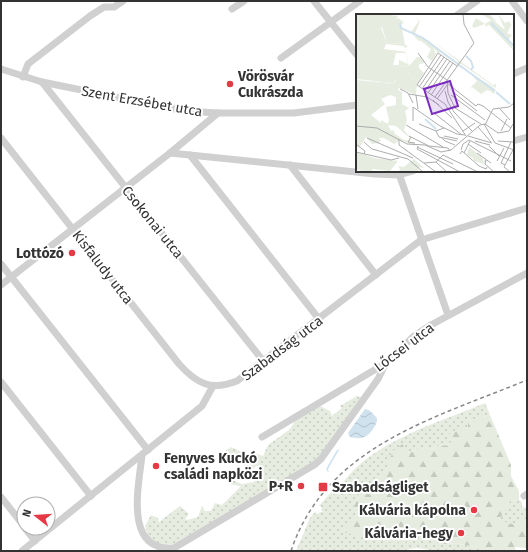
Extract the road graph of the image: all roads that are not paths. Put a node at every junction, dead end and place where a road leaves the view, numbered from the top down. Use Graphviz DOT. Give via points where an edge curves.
graph roads {
  1 [pos="113,1"];
  2 [pos="122,1"];
  3 [pos="244,1"];
  4 [pos="314,1"];
  5 [pos="360,1"];
  6 [pos="477,1"];
  7 [pos="512,1"];
  8 [pos="104,7"];
  9 [pos="232,9"];
  10 [pos="458,14"];
  11 [pos="527,21"];
  12 [pos="331,22"];
  13 [pos="356,54"];
  14 [pos="281,58"];
  15 [pos="527,68"];
  16 [pos="1,69"];
  17 [pos="514,74"];
  18 [pos="23,77"];
  19 [pos="42,82"];
  20 [pos="356,105"];
  21 [pos="218,113"];
  22 [pos="527,137"];
  23 [pos="1,138"];
  24 [pos="514,141"];
  25 [pos="170,153"];
  26 [pos="190,155"];
  27 [pos="290,165"];
  28 [pos="356,170"];
  29 [pos="384,172"];
  30 [pos="398,173"];
  31 [pos="125,188"];
  32 [pos="527,208"];
  33 [pos="73,228"];
  34 [pos="421,240"];
  35 [pos="1,264"];
  36 [pos="527,273"];
  37 [pos="376,275"];
  38 [pos="11,277"];
  39 [pos="1,285"];
  40 [pos="448,315"];
  41 [pos="319,319"];
  42 [pos="264,362"];
  43 [pos="386,363"];
  44 [pos="1,382"];
  45 [pos="213,386"];
  46 [pos="262,437"];
  47 [pos="148,450"];
  48 [pos="142,455"];
  49 [pos="91,496"];
  50 [pos="1,497"];
  51 [pos="16,516"];
  52 [pos="32,536"];
  53 [pos="35,540"];
  54 [pos="174,549"];
  55 [pos="22,551"];
  1 -- 8 [label="street"];
  2 -- 8 [label="street" via="114,7"];
  3 -- 9 [label="street"];
  4 -- 12 [label="street"];
  5 -- 12 [label="street"];
  6 -- 10 [label="street"];
  7 -- 11 [label="street"];
  8 -- 18 [label="street" via="28,64"];
  12 -- 13 [label="street"];
  12 -- 14 [label="street"];
  15 -- 17 [label="street"];
  16 -- 18 [label="street, Szent Erzsébet utca"];
  18 -- 19 [label="street, Szent Erzsébet utca"];
  19 -- 21 [label="street, Szent Erzsébet utca" via="168,108"];
  19 -- 31 [label="street, Csokonai utca"];
  20 -- 21 [label="street, Szent Erzsébet utca" via="294,113"];
  21 -- 25 [label="street"];
  22 -- 24 [label="street"];
  23 -- 33 [label="street, Kisfaludy utca"];
  25 -- 26 [label="street"];
  25 -- 31 [label="street"];
  26 -- 27 [label="street"];
  26 -- 41 [label="street"];
  27 -- 28 [label="street"];
  27 -- 37 [label="street"];
  29 -- 30 [label="street"];
  30 -- 34 [label="street"];
  31 -- 33 [label="street"];
  31 -- 42 [label="street, Csokonai utca"];
  32 -- 34 [label="street, Szabadság utca"];
  33 -- 38 [label="street"];
  33 -- 45 [label="street, Kisfaludy utca" via="182,367 196,380"];
  34 -- 37 [label="street, Szabadság utca"];
  34 -- 40 [label="street"];
  35 -- 38 [label="street"];
  36 -- 40 [label="street, Lőcsei utca"];
  37 -- 41 [label="street, Szabadság utca"];
  38 -- 39 [label="street"];
  38 -- 47 [label="street"];
  40 -- 43 [label="street, Lőcsei utca" via="414,336"];
  41 -- 42 [label="street, Szabadság utca"];
  42 -- 45 [label="street, Szabadság utca" via="237,381"];
  43 -- 46 [label="street, Lőcsei utca"];
  43 -- 54 [label="street" via="375,384 321,459"];
  44 -- 49 [label="street"];
  45 -- 47 [label="street" via="202,406"];
  47 -- 48 [label="street"];
  48 -- 49 [label="street"];
  48 -- 54 [label="street" via="138,526 151,543"];
  49 -- 53 [label="street"];
  50 -- 51 [label="street"];
  52 -- 53 [label="street"];
  53 -- 55 [label="street"];
}
